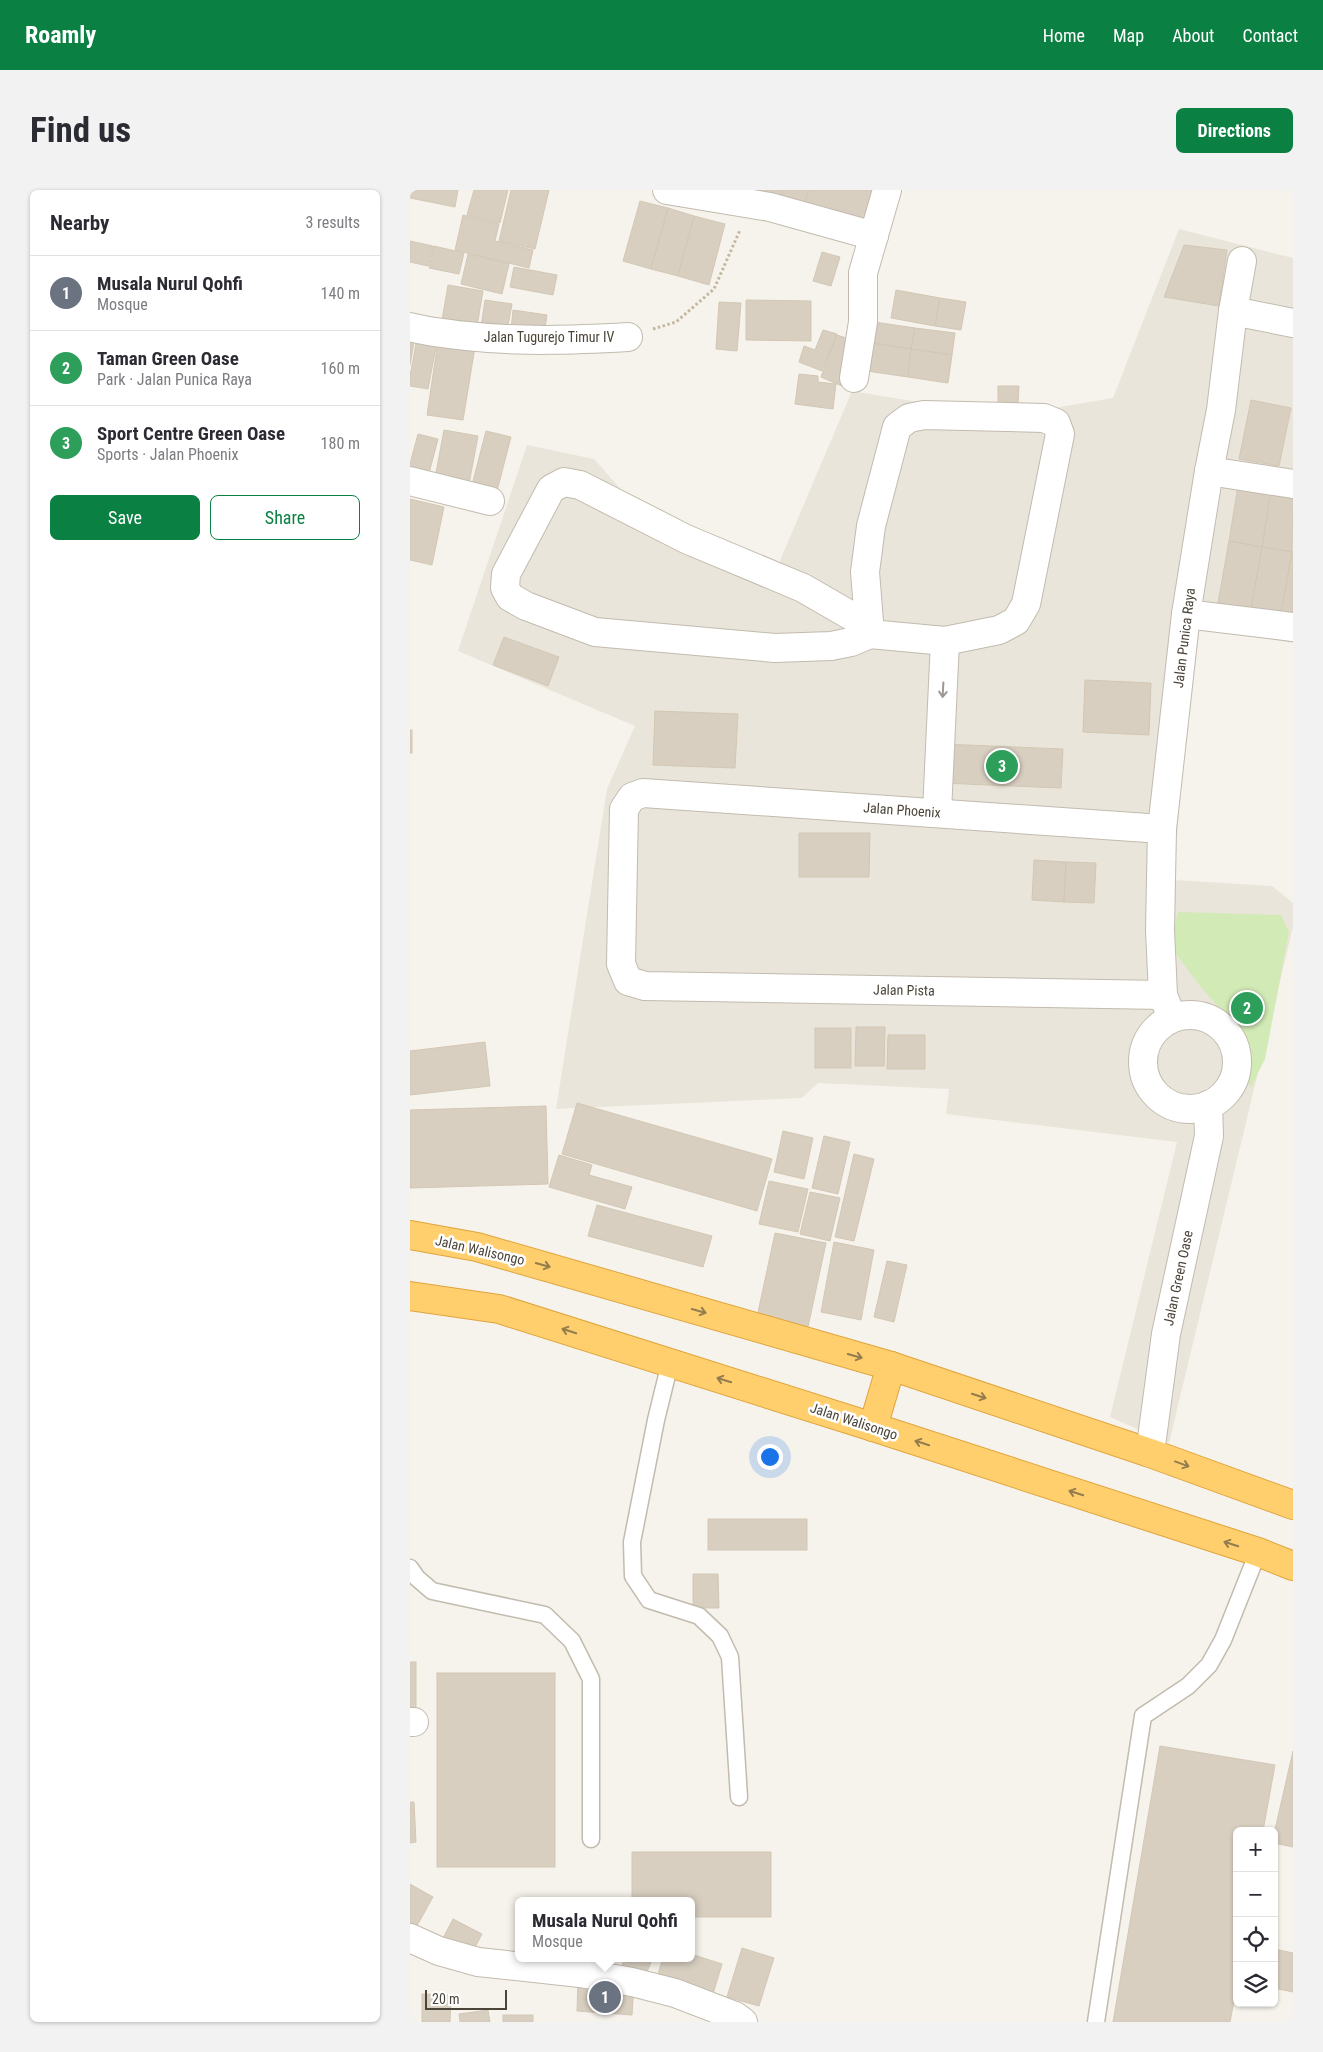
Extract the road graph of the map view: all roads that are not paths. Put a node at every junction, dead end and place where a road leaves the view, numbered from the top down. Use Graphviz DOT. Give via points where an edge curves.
graph roads {
  1 [pos="667,190"];
  2 [pos="887,190"];
  3 [pos="874,236"];
  4 [pos="1242,261"];
  5 [pos="1233,311"];
  6 [pos="1293,323"];
  7 [pos="410,327"];
  8 [pos="628,337"];
  9 [pos="854,378"];
  10 [pos="1209,471"];
  11 [pos="410,481"];
  12 [pos="1293,484"];
  13 [pos="490,501"];
  14 [pos="1186,614"];
  15 [pos="1293,627"];
  16 [pos="870,634"];
  17 [pos="935,641"];
  18 [pos="928,812"];
  19 [pos="1162,829"];
  20 [pos="645,986"];
  21 [pos="1168,1006"];
  22 [pos="1208,1105"];
  23 [pos="410,1235"];
  24 [pos="410,1296"];
  25 [pos="670,1363"];
  26 [pos="891,1366"];
  27 [pos="873,1428"];
  28 [pos="1150,1453"];
  29 [pos="1293,1505"];
  30 [pos="1258,1552"];
  31 [pos="1293,1566"];
  32 [pos="410,1568"];
  33 [pos="739,1797"];
  34 [pos="591,1839"];
  35 [pos="410,1938"];
  36 [pos="743,2022"];
  37 [pos="1096,2022"];
  1 -- 3 [label="street" via="770,208"];
  2 -- 3 [label="street"];
  3 -- 9 [label="street" via="862,293 863,322"];
  4 -- 5 [label="street, Jalan Punica Raya"];
  5 -- 6 [label="street"];
  5 -- 10 [label="street, Jalan Punica Raya" via="1221,410"];
  7 -- 8 [label="street, Jalan Tugurejo Timur IV" via="501,340"];
  10 -- 12 [label="street"];
  10 -- 14 [label="street, Jalan Punica Raya"];
  11 -- 13 [label="street"];
  14 -- 15 [label="street"];
  14 -- 19 [label="street, Jalan Punica Raya"];
  16 -- 16 [label="street" via="855,618 803,588 686,539 580,485 564,482 551,489 506,574 504,588 510,597 595,632 775,648 831,646"];
  16 -- 17 [label="street"];
  16 -- 17 [label="street" via="866,572 870,526 897,427 909,418 924,415 1044,418 1056,423 1060,434 1026,604 1016,621 999,630"];
  17 -- 18 [label="street"];
  18 -- 19 [label="street, Jalan Phoenix"];
  18 -- 20 [label="street, Jalan Phoenix" via="643,793 632,797 624,809 621,964 628,981"];
  19 -- 21 [label="street, Jalan Punica Raya" via="1160,930"];
  20 -- 21 [label="street, Jalan Pista"];
  21 -- 22 [label="street" via="1208,1018 1224,1029 1234,1044 1237,1062 1234,1080 1223,1096"];
  21 -- 22 [label="street" via="1146,1043 1142,1061 1146,1079 1156,1095 1171,1105 1189,1109"];
  22 -- 28 [label="street, Jalan Green Oase" via="1209,1136 1166,1334"];
  23 -- 26 [label="highway, Jalan Walisongo, one-way" via="478,1247"];
  25 -- 24 [label="highway, Jalan Walisongo, one-way" via="499,1309"];
  27 -- 25 [label="highway, Jalan Walisongo, one-way"];
  25 -- 33 [label="lane" via="632,1542 633,1576 649,1600 700,1616 720,1636 730,1656"];
  26 -- 27 [label="highway"];
  26 -- 28 [label="highway, Jalan Walisongo, one-way"];
  30 -- 27 [label="highway, Jalan Walisongo, one-way"];
  28 -- 29 [label="highway, Jalan Walisongo, one-way"];
  30 -- 31 [label="highway, Jalan Walisongo"];
  30 -- 37 [label="lane" via="1223,1640 1209,1665 1188,1686 1143,1716"];
  32 -- 34 [label="lane" via="432,1591 545,1615 572,1641 591,1678"];
  35 -- 36 [label="street" via="439,1951 478,1962 632,1982 675,1993"];
}
